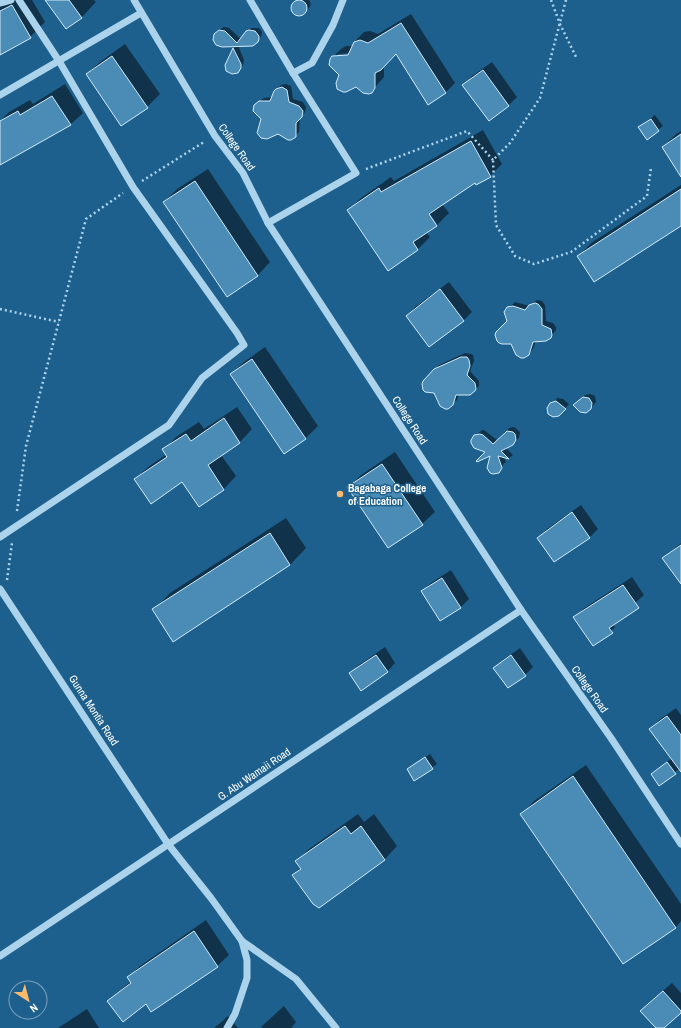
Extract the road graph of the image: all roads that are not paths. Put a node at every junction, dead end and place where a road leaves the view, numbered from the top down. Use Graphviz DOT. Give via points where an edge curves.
graph roads {
  1 [pos="11,0"];
  2 [pos="19,0"];
  3 [pos="134,0"];
  4 [pos="250,0"];
  5 [pos="343,0"];
  6 [pos="0,3"];
  7 [pos="141,13"];
  8 [pos="59,60"];
  9 [pos="293,73"];
  10 [pos="0,95"];
  11 [pos="268,222"];
  12 [pos="0,537"];
  13 [pos="0,589"];
  14 [pos="521,610"];
  15 [pos="168,844"];
  16 [pos="681,844"];
  17 [pos="242,941"];
  18 [pos="0,956"];
  19 [pos="227,1028"];
  20 [pos="336,1028"];
  1 -- 6 [label="street"];
  2 -- 8 [label="street"];
  3 -- 7 [label="street, College Road"];
  4 -- 9 [label="street"];
  5 -- 9 [label="street" via="333,25 312,63"];
  7 -- 8 [label="street"];
  7 -- 11 [label="street, College Road" via="215,136 243,173"];
  8 -- 10 [label="street"];
  8 -- 12 [label="street" via="133,187 244,345 202,378 169,425"];
  9 -- 11 [label="street" via="356,173"];
  11 -- 14 [label="street, College Road"];
  13 -- 15 [label="street, Gunna Montia Road"];
  14 -- 15 [label="street, G. Abu Wamaii Road"];
  14 -- 16 [label="street, College Road" via="611,738"];
  15 -- 17 [label="street, Gunna Montia Road"];
  15 -- 18 [label="street, G. Abu Wamaii Road"];
  17 -- 19 [label="street" via="247,960 247,978 236,1014"];
  17 -- 20 [label="street" via="296,979"];
}
